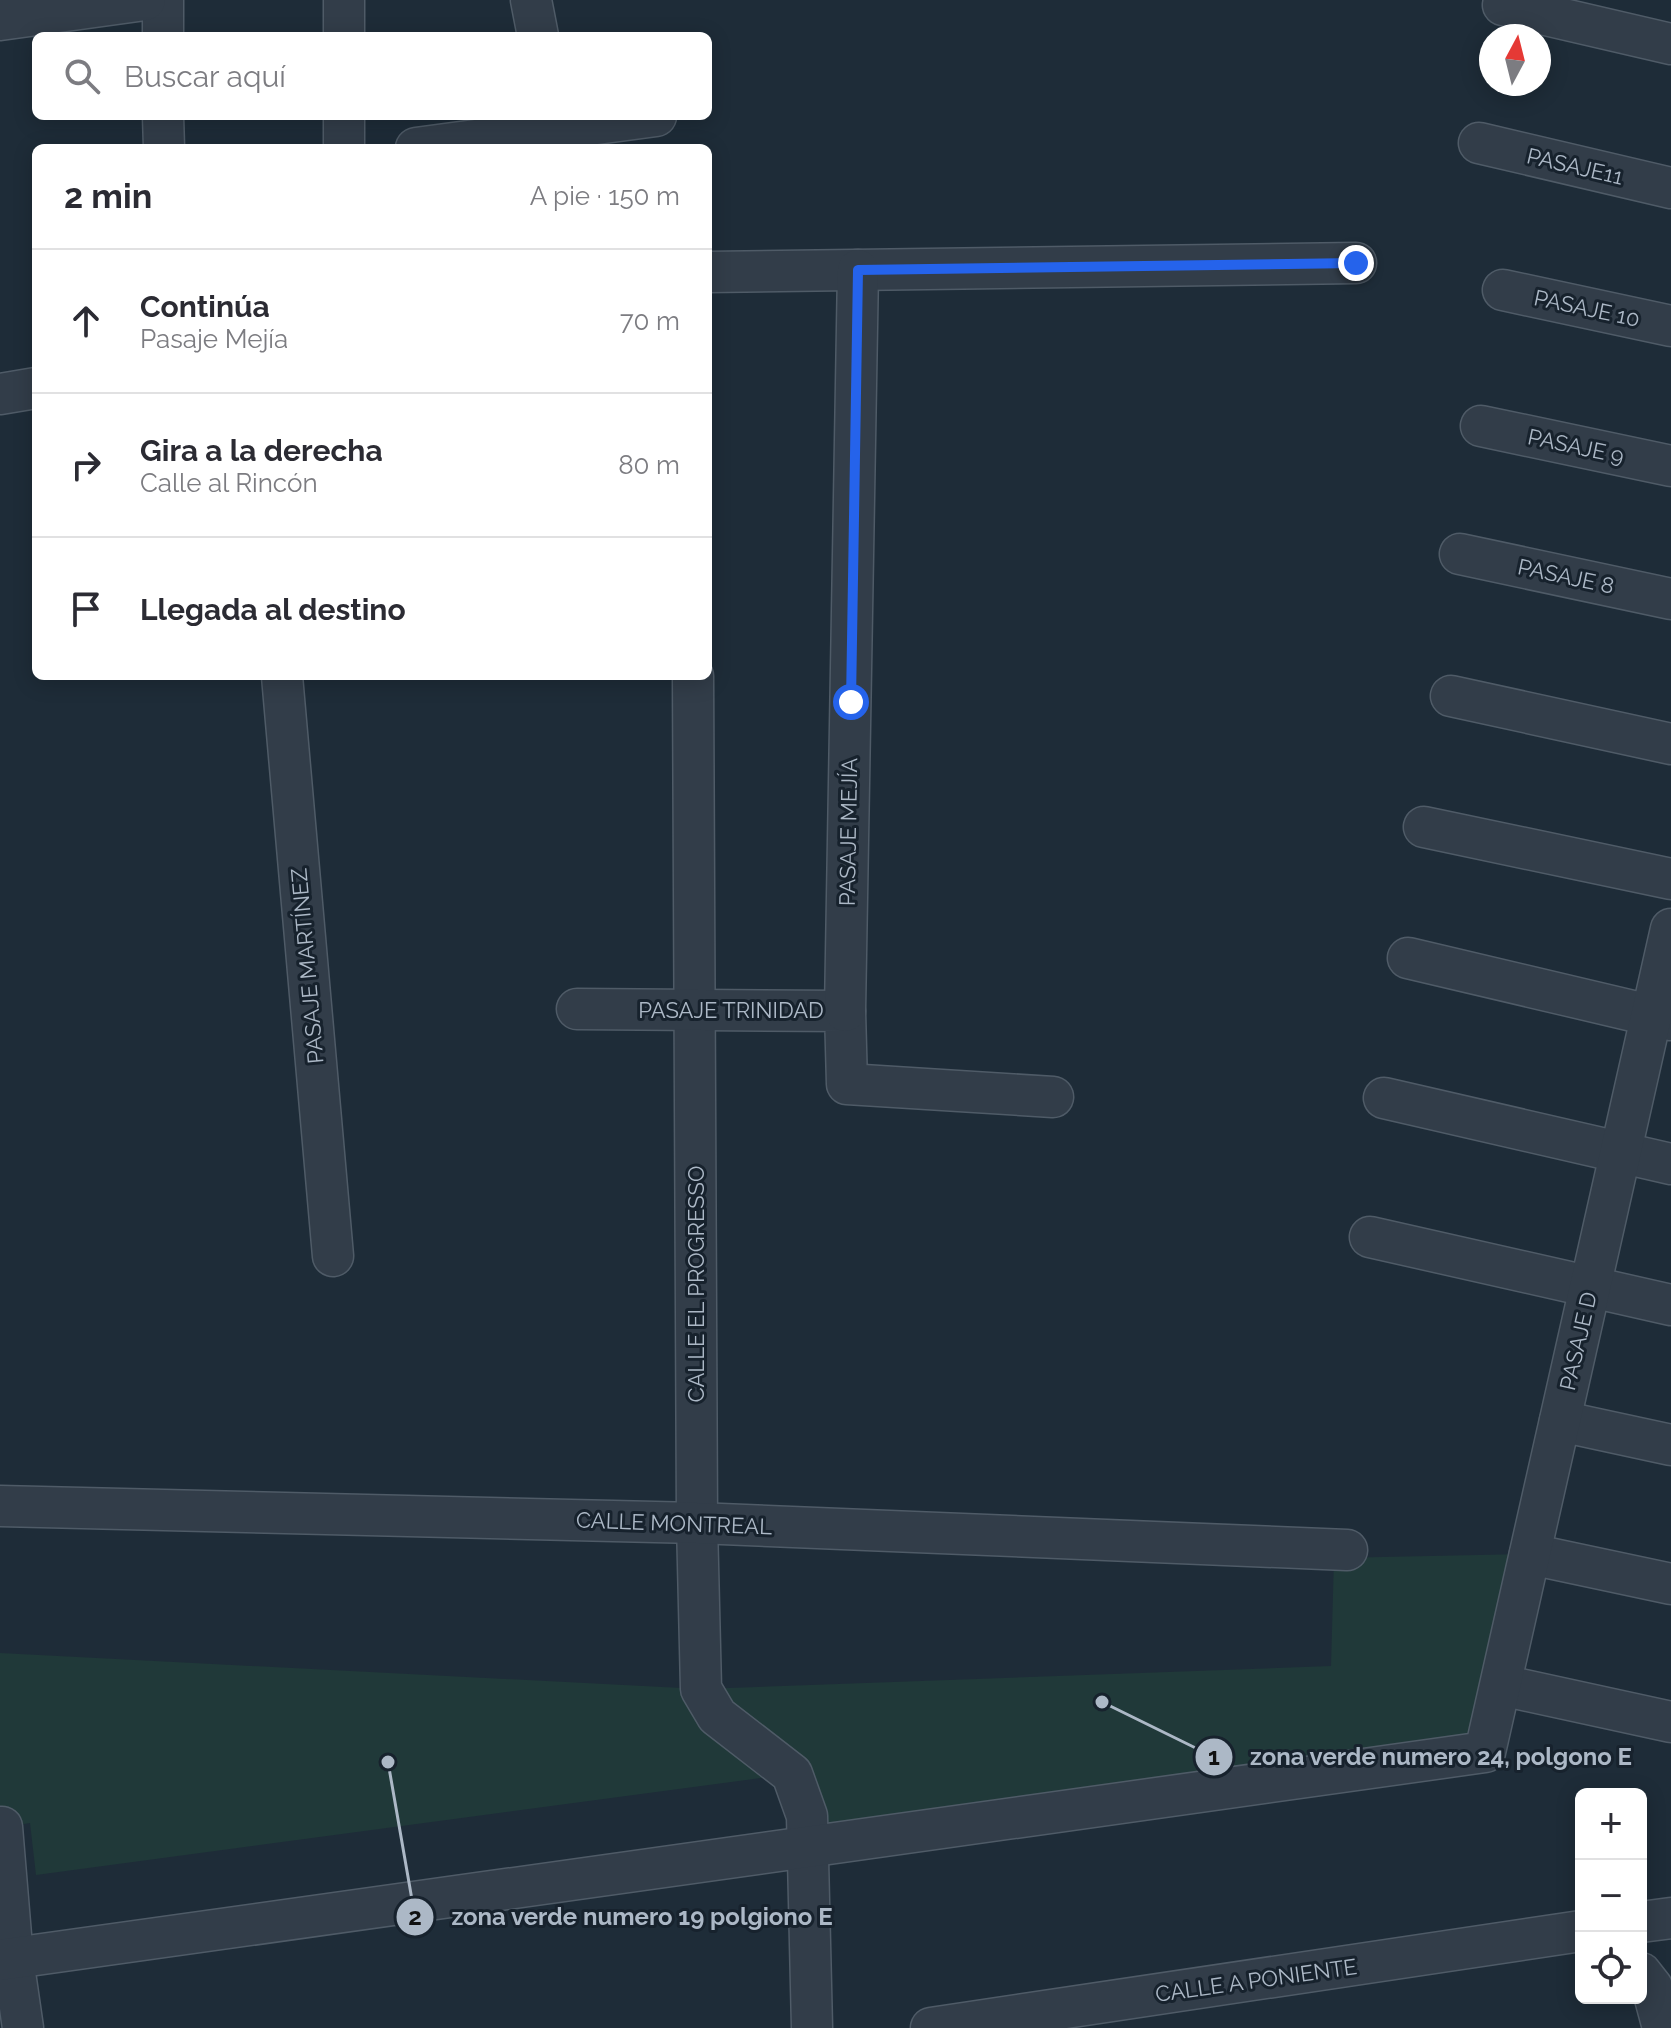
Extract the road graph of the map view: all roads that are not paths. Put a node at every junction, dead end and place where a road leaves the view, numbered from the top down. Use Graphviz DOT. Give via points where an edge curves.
graph roads {
  1 [pos="145,0"];
  2 [pos="163,0"];
  3 [pos="344,0"];
  4 [pos="531,0"];
  5 [pos="1503,5"];
  6 [pos="0,20"];
  7 [pos="163,32"];
  8 [pos="344,32"];
  9 [pos="537,32"];
  10 [pos="1671,44"];
  11 [pos="163,120"];
  12 [pos="344,120"];
  13 [pos="596,120"];
  14 [pos="536,124"];
  15 [pos="1479,143"];
  16 [pos="164,144"];
  17 [pos="344,144"];
  18 [pos="436,144"];
  19 [pos="1671,188"];
  20 [pos="1356,263"];
  21 [pos="858,270"];
  22 [pos="712,272"];
  23 [pos="1503,290"];
  24 [pos="1671,326"];
  25 [pos="32,389"];
  26 [pos="0,394"];
  27 [pos="1481,426"];
  28 [pos="1671,466"];
  29 [pos="1460,554"];
  30 [pos="1671,599"];
  31 [pos="282,680"];
  32 [pos="693,680"];
  33 [pos="1451,696"];
  34 [pos="1671,744"];
  35 [pos="1424,827"];
  36 [pos="1671,879"];
  37 [pos="1671,929"];
  38 [pos="1408,958"];
  39 [pos="577,1009"];
  40 [pos="695,1010"];
  41 [pos="845,1011"];
  42 [pos="1661,1018"];
  43 [pos="1053,1097"];
  44 [pos="1384,1098"];
  45 [pos="1620,1152"];
  46 [pos="1671,1164"];
  47 [pos="1370,1237"];
  48 [pos="333,1256"];
  49 [pos="1590,1286"];
  50 [pos="1671,1305"];
  51 [pos="1560,1421"];
  52 [pos="1671,1445"];
  53 [pos="0,1506"];
  54 [pos="697,1523"];
  55 [pos="1347,1550"];
  56 [pos="1530,1554"];
  57 [pos="1671,1584"];
  58 [pos="1501,1685"];
  59 [pos="1671,1722"];
  60 [pos="2,1827"];
  61 [pos="808,1847"];
  62 [pos="1671,1918"];
  63 [pos="1647,1921"];
  64 [pos="1575,1932"];
  65 [pos="7,1960"];
  66 [pos="1647,1981"];
  67 [pos="23,2028"];
  68 [pos="812,2028"];
  69 [pos="931,2028"];
  70 [pos="1663,2028"];
  1 -- 6 [label="street"];
  2 -- 7 [label="street"];
  3 -- 8 [label="street"];
  4 -- 9 [label="street"];
  5 -- 10 [label="street"];
  11 -- 16 [label="street"];
  12 -- 17 [label="street"];
  13 -- 14 [label="street"];
  14 -- 18 [label="street"];
  15 -- 19 [label="street, PASAJE11"];
  20 -- 21 [label="street"];
  21 -- 22 [label="street"];
  21 -- 41 [label="street, PASAJE MEJÍA"];
  23 -- 24 [label="street, PASAJE 10"];
  25 -- 26 [label="street"];
  27 -- 28 [label="street, PASAJE 9"];
  29 -- 30 [label="street, PASAJE 8"];
  31 -- 48 [label="street, PASAJE MARTÍNEZ"];
  32 -- 40 [label="street, CALLE EL PROGRESSO"];
  33 -- 34 [label="street"];
  35 -- 36 [label="street"];
  37 -- 42 [label="street, PASAJE D"];
  38 -- 42 [label="street"];
  39 -- 40 [label="street, PASAJE TRINIDAD"];
  40 -- 41 [label="street, PASAJE TRINIDAD"];
  40 -- 54 [label="street, CALLE EL PROGRESSO"];
  41 -- 43 [label="street, PASAJE TRINIDAD" via="847,1084"];
  42 -- 45 [label="street, PASAJE D"];
  44 -- 45 [label="street"];
  45 -- 46 [label="street"];
  45 -- 49 [label="street, PASAJE D"];
  47 -- 49 [label="street"];
  49 -- 50 [label="street"];
  49 -- 51 [label="street, PASAJE D"];
  51 -- 52 [label="street"];
  51 -- 56 [label="street, PASAJE D"];
  53 -- 54 [label="street, CALLE MONTREAL"];
  54 -- 55 [label="street, CALLE MONTREAL"];
  54 -- 61 [label="street, CALLE EL PROGRESSO" via="701,1689 717,1716 792,1774 807,1816"];
  56 -- 57 [label="street"];
  56 -- 58 [label="street, PASAJE D"];
  58 -- 59 [label="street"];
  58 -- 61 [label="street, PASAJE D" via="1485,1752"];
  60 -- 65 [label="street"];
  61 -- 65 [label="street"];
  61 -- 68 [label="street, CALLE EL PROGRESSO"];
  62 -- 63 [label="street"];
  64 -- 69 [label="street, CALLE A PONIENTE"];
  65 -- 67 [label="street"];
  66 -- 70 [label="street"];
}
